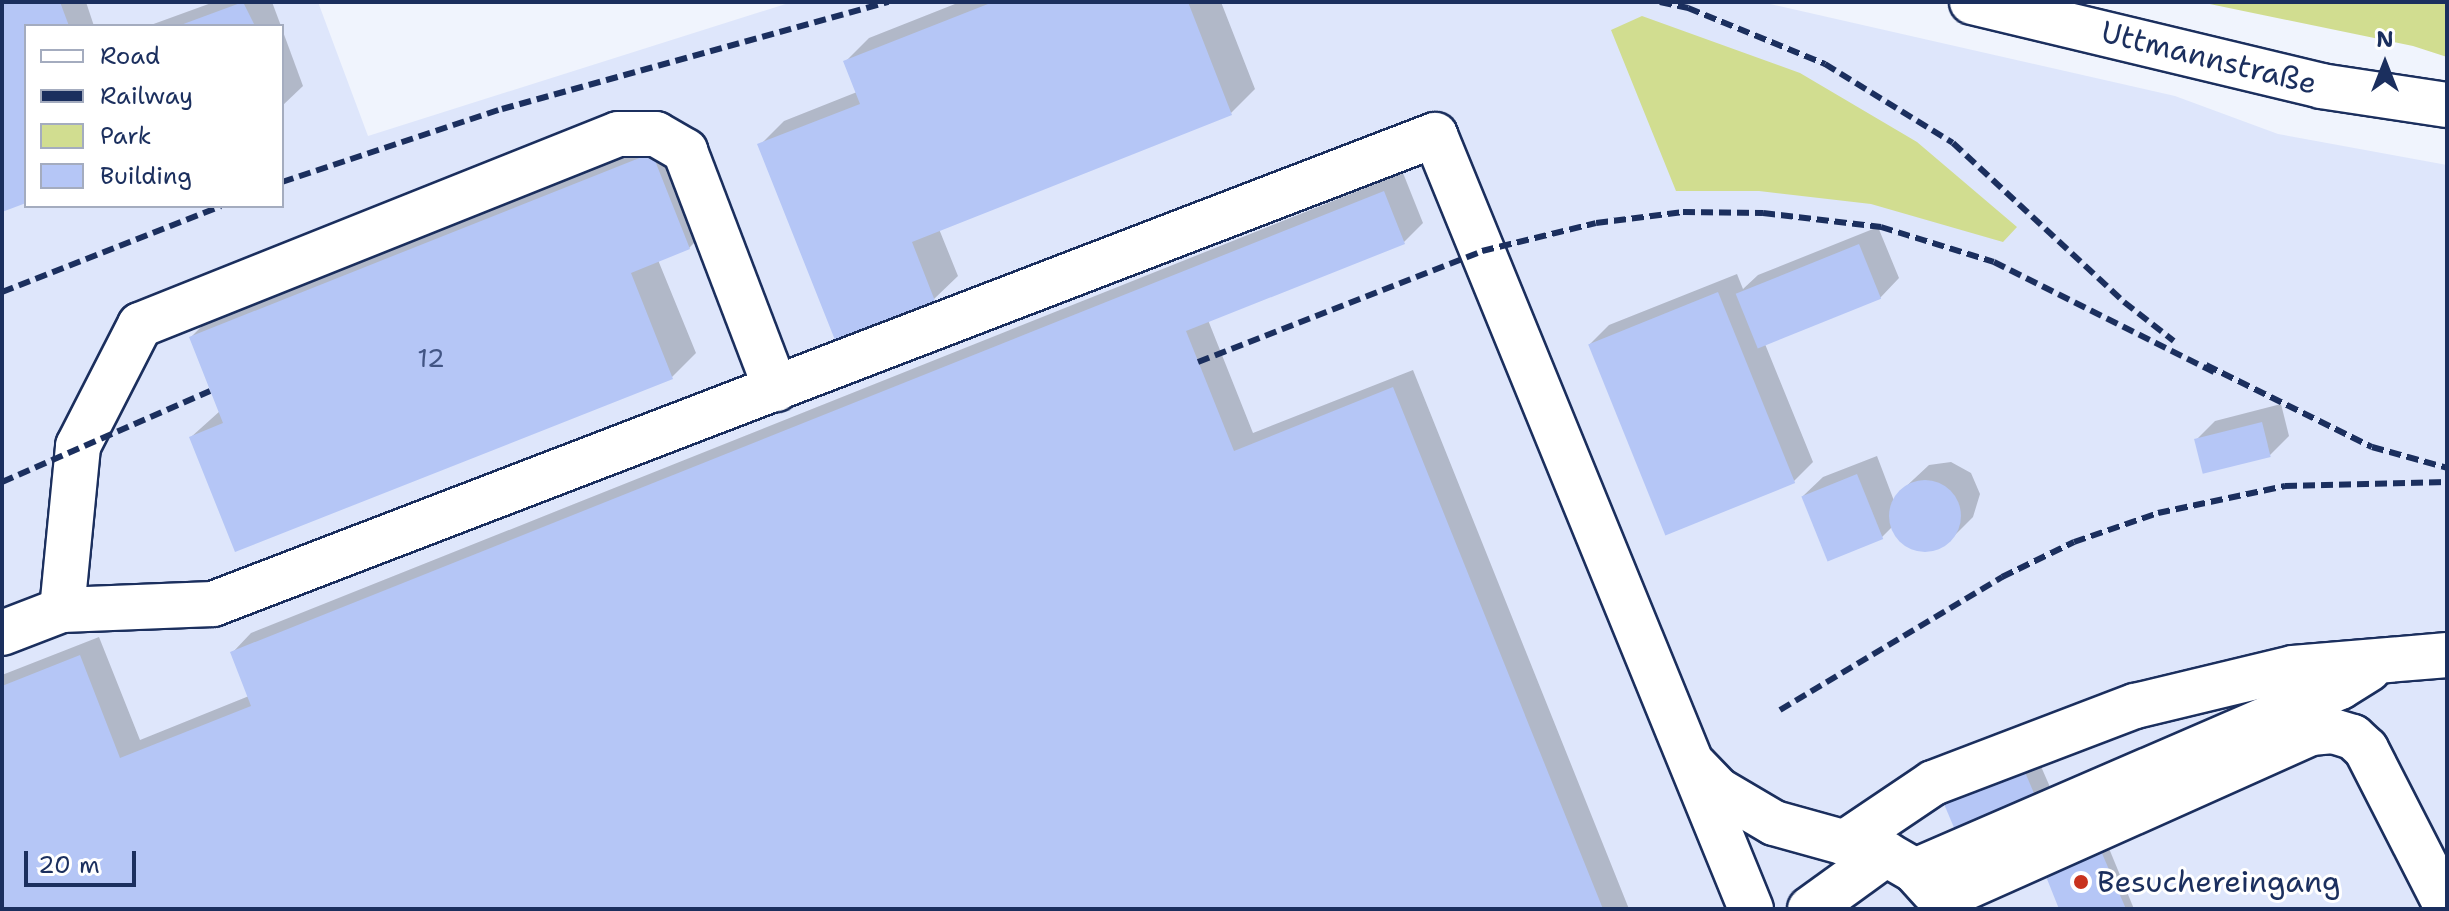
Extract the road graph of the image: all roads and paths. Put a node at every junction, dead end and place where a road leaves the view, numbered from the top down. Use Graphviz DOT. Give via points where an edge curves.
graph roads {
  1 [pos="1972,2"];
  2 [pos="2447,105"];
  3 [pos="776,389"];
  4 [pos="62,610"];
  5 [pos="2,633"];
  6 [pos="2447,655"];
  7 [pos="2388,657"];
  8 [pos="1691,763"];
  9 [pos="1844,843"];
  10 [pos="1922,883"];
  11 [pos="2447,907"];
  12 [pos="1751,909"];
  13 [pos="1810,909"];
  1 -- 2 [label="street, Uttmannstraße" via="2321,86"];
  3 -- 4 [label="street" via="213,604"];
  3 -- 4 [label="street" via="685,151 656,134 618,134 140,325 78,446"];
  3 -- 8 [label="street" via="1435,135"];
  4 -- 5 [label="street"];
  6 -- 7 [label="street"];
  7 -- 9 [label="street" via="2293,668 2135,706 1933,783"];
  7 -- 10 [label="street" via="2340,687"];
  8 -- 9 [label="street" via="1718,790 1774,823"];
  8 -- 12 [label="street"];
  9 -- 10 [label="street"];
  10 -- 11 [label="street" via="2311,733 2333,731 2353,737 2366,749"];
  10 -- 13 [label="street"];
}
